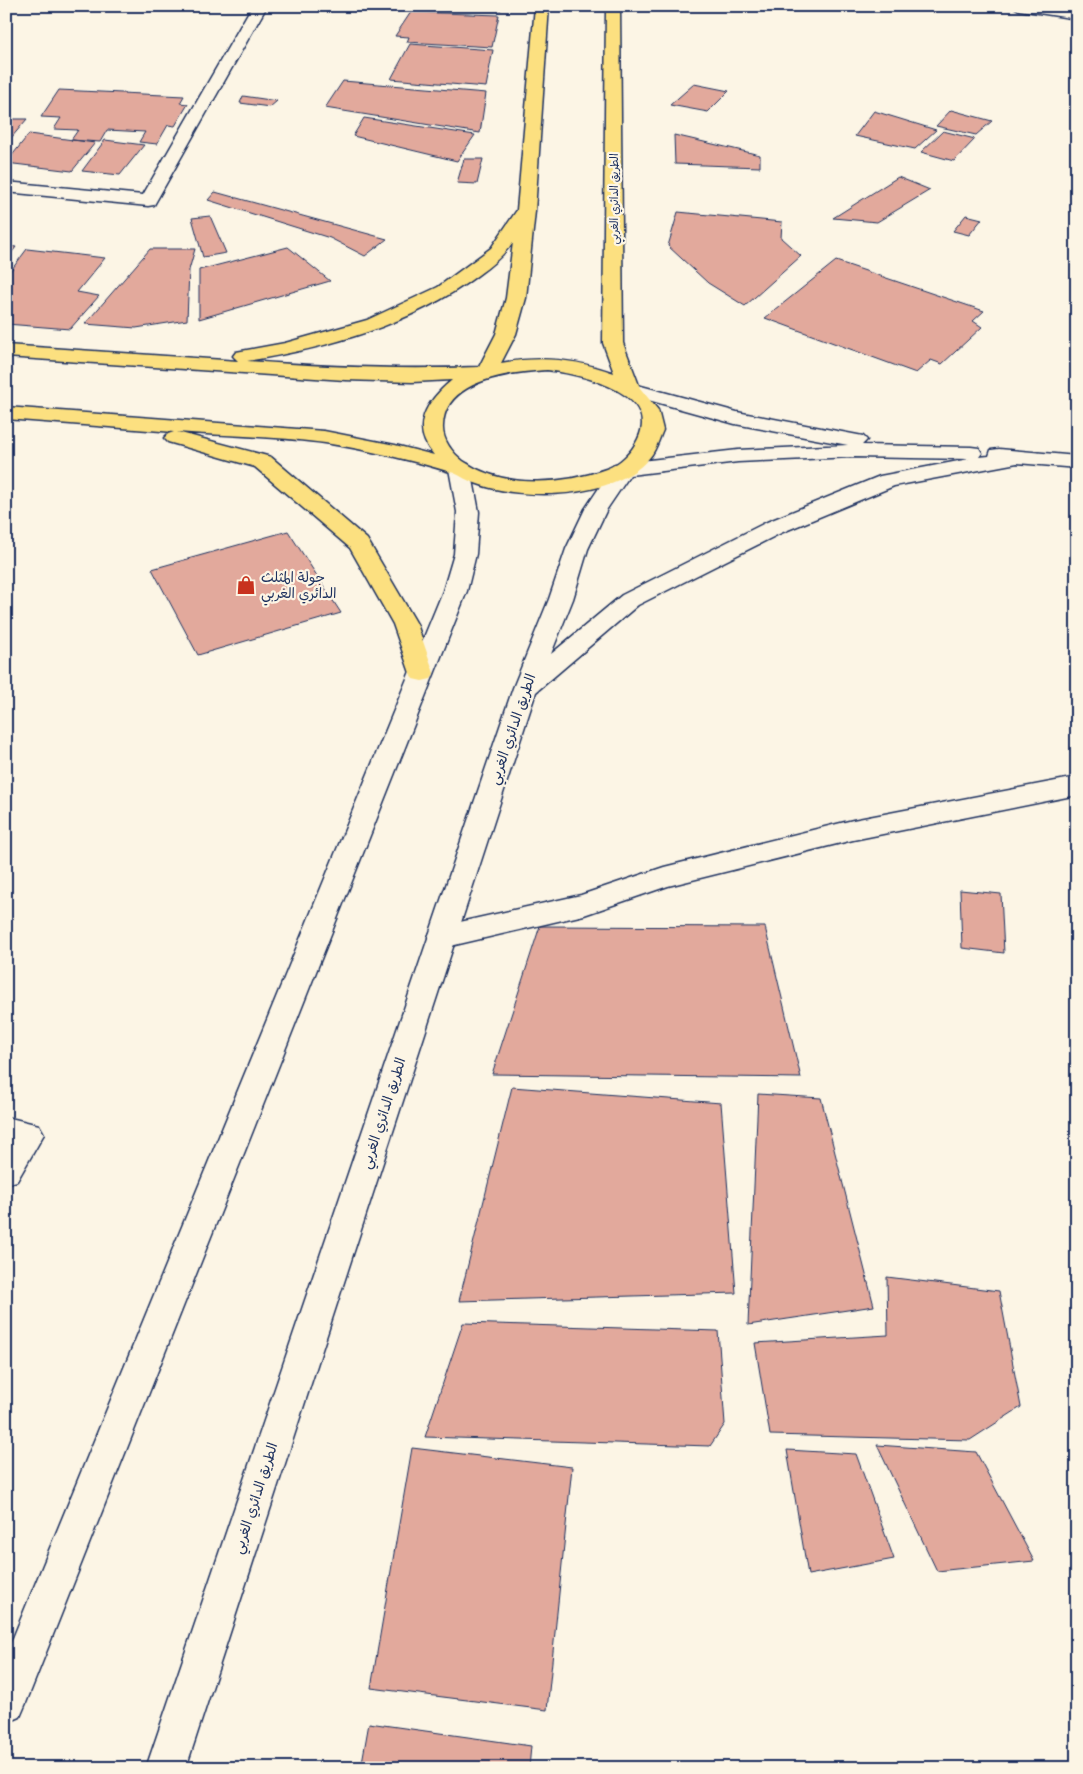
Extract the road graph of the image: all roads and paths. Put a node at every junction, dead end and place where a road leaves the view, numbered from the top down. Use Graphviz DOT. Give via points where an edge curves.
graph roads {
  1 [pos="260,6"];
  2 [pos="542,6"];
  3 [pos="613,6"];
  4 [pos="1019,6"];
  5 [pos="1077,15"];
  6 [pos="6,187"];
  7 [pos="526,211"];
  8 [pos="6,351"];
  9 [pos="189,364"];
  10 [pos="486,373"];
  11 [pos="630,389"];
  12 [pos="6,413"];
  13 [pos="113,421"];
  14 [pos="971,453"];
  15 [pos="1016,457"];
  16 [pos="1077,462"];
  17 [pos="460,469"];
  18 [pos="624,469"];
  19 [pos="422,673"];
  20 [pos="525,688"];
  21 [pos="1077,786"];
  22 [pos="442,937"];
  23 [pos="6,1130"];
  24 [pos="6,1171"];
  25 [pos="6,1703"];
  26 [pos="166,1768"];
  1 -- 6 [label="main road" via="148,201"];
  2 -- 7 [label="main road"];
  3 -- 11 [label="main road, الطريق الدائري الغربي" via="613,342"];
  4 -- 5 [label="main road"];
  7 -- 9 [label="main road" via="497,252 445,291 374,324 286,349"];
  7 -- 10 [label="main road" via="516,298 506,334"];
  8 -- 9 [label="main road"];
  9 -- 10 [label="main road" via="345,374"];
  10 -- 11 [label="main road" via="516,366 547,364 607,376"];
  10 -- 17 [label="main road" via="461,384 443,399 432,416 432,435 441,453"];
  11 -- 14 [label="main road" via="735,418 850,439"];
  11 -- 18 [label="main road" via="648,408 653,429 645,450"];
  12 -- 13 [label="main road"];
  13 -- 17 [label="main road" via="324,437 395,451"];
  13 -- 19 [label="main road" via="263,462 359,544 405,624"];
  14 -- 15 [label="main road"];
  14 -- 18 [label="main road" via="853,451 738,456"];
  15 -- 16 [label="main road"];
  15 -- 20 [label="main road" via="888,481 775,527 630,600"];
  17 -- 18 [label="main road" via="488,481 524,488 560,488 595,482"];
  17 -- 19 [label="main road" via="468,512 465,554 455,592"];
  18 -- 20 [label="main road, الطريق الدائري الغربي" via="596,509 577,549 561,599"];
  19 -- 25 [label="main road"];
  20 -- 22 [label="main road, الطريق الدائري الغربي"];
  21 -- 22 [label="main road" via="853,830 664,878 584,905"];
  22 -- 26 [label="main road, الطريق الدائري الغربي"];
  23 -- 24 [label="main road" via="28,1134"];
}
